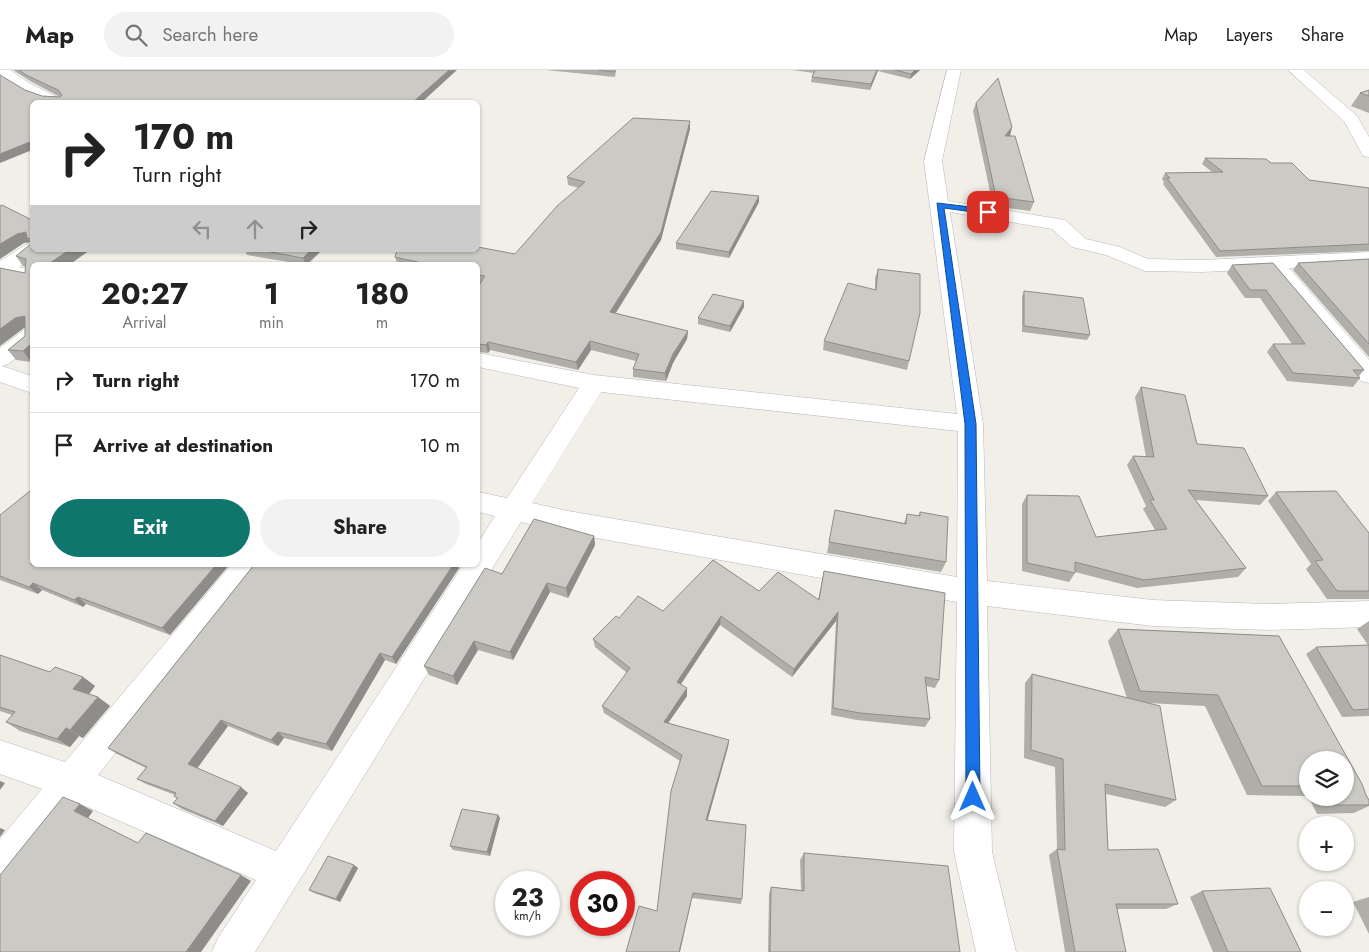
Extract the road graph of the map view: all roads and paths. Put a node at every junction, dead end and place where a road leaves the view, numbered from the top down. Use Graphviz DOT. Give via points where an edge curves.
graph roads {
  1 [pos="0,70"];
  2 [pos="954,70"];
  3 [pos="1295,70"];
  4 [pos="24,86"];
  5 [pos="8,90"];
  6 [pos="52,100"];
  7 [pos="1369,152"];
  8 [pos="940,205"];
  9 [pos="30,250"];
  10 [pos="1369,258"];
  11 [pos="1273,262"];
  12 [pos="30,276"];
  13 [pos="30,336"];
  14 [pos="0,359"];
  15 [pos="480,360"];
  16 [pos="0,373"];
  17 [pos="1369,375"];
  18 [pos="594,383"];
  19 [pos="30,384"];
  20 [pos="971,424"];
  21 [pos="480,503"];
  22 [pos="513,511"];
  23 [pos="480,563"];
  24 [pos="246,567"];
  25 [pos="478,567"];
  26 [pos="972,592"];
  27 [pos="1369,614"];
  28 [pos="0,757"];
  29 [pos="69,781"];
  30 [pos="0,868"];
  31 [pos="284,873"];
  32 [pos="232,952"];
  33 [pos="996,952"];
  1 -- 4 [label="street"];
  2 -- 8 [label="street" via="933,161"];
  3 -- 7 [label="street" via="1351,119"];
  4 -- 5 [label="street"];
  4 -- 6 [label="street"];
  8 -- 11 [label="street" via="1058,224 1079,243 1113,251 1145,265"];
  8 -- 20 [label="street"];
  9 -- 12 [label="street" via="2,269"];
  10 -- 11 [label="street"];
  11 -- 17 [label="street"];
  13 -- 14 [label="street"];
  15 -- 18 [label="street"];
  16 -- 19 [label="street"];
  18 -- 20 [label="street"];
  18 -- 22 [label="street"];
  20 -- 26 [label="street"];
  21 -- 22 [label="street"];
  22 -- 23 [label="street"];
  22 -- 26 [label="street"];
  24 -- 29 [label="street"];
  25 -- 31 [label="street"];
  26 -- 27 [label="street" via="1274,629"];
  26 -- 33 [label="street" via="973,852"];
  28 -- 29 [label="street"];
  29 -- 30 [label="street"];
  29 -- 31 [label="street"];
  31 -- 32 [label="street"];
}
